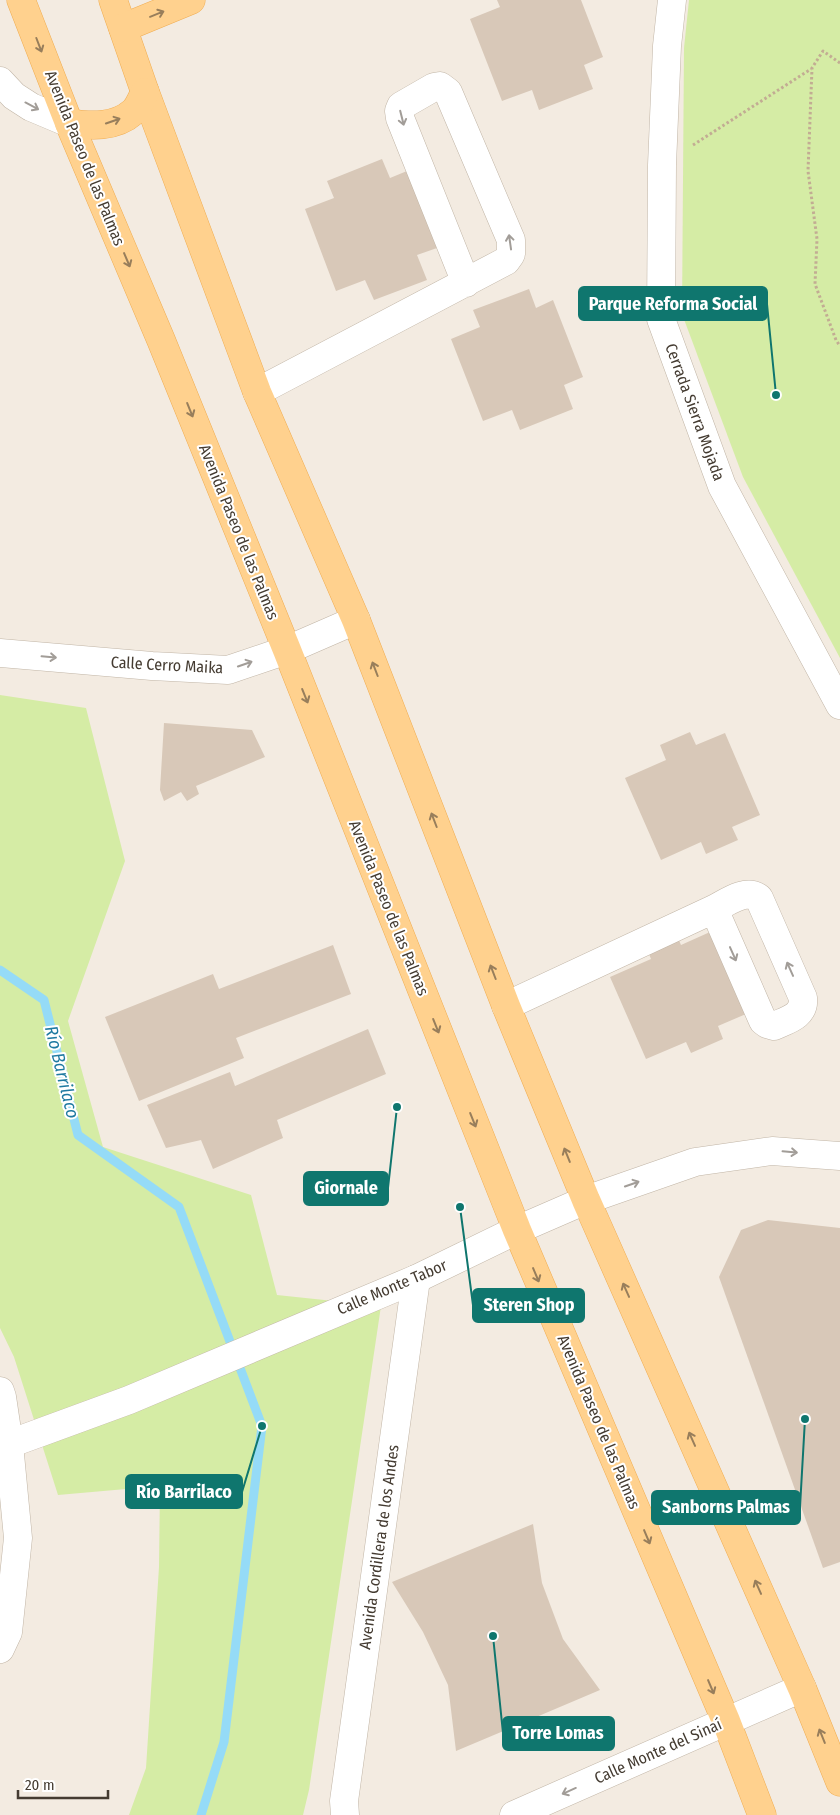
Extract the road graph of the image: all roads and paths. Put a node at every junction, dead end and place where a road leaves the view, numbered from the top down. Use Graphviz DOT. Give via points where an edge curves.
graph roads {
  1 [pos="21,0"];
  2 [pos="113,0"];
  3 [pos="191,0"];
  4 [pos="672,0"];
  5 [pos="123,28"];
  6 [pos="840,63"];
  7 [pos="812,68"];
  8 [pos="0,81"];
  9 [pos="145,92"];
  10 [pos="69,123"];
  11 [pos="662,165"];
  12 [pos="466,283"];
  13 [pos="840,346"];
  14 [pos="258,392"];
  15 [pos="356,620"];
  16 [pos="287,650"];
  17 [pos="0,653"];
  18 [pos="840,705"];
  19 [pos="714,909"];
  20 [pos="506,1006"];
  21 [pos="840,1156"];
  22 [pos="586,1200"];
  23 [pos="517,1230"];
  24 [pos="416,1279"];
  25 [pos="0,1391"];
  26 [pos="9,1444"];
  27 [pos="0,1649"];
  28 [pos="802,1688"];
  29 [pos="726,1721"];
  30 [pos="840,1782"];
  31 [pos="345,1815"];
  32 [pos="514,1815"];
  33 [pos="762,1815"];
  1 -- 10 [label="main road, Avenida Paseo de las Palmas, one-way"];
  2 -- 5 [label="main road"];
  5 -- 3 [label="main road, one-way"];
  4 -- 11 [label="street, Cerrada Sierra Mojada"];
  5 -- 9 [label="main road"];
  6 -- 7 [label="path" via="823,51"];
  7 -- 11 [label="path"];
  7 -- 13 [label="path" via="808,171 816,239 815,284"];
  8 -- 10 [label="street, one-way" via="31,107"];
  10 -- 9 [label="main road, one-way" via="92,126 114,123 133,112"];
  9 -- 14 [label="main road"];
  10 -- 16 [label="main road, Avenida Paseo de las Palmas, one-way"];
  11 -- 18 [label="street, Cerrada Sierra Mojada" via="660,319 722,486"];
  12 -- 12 [label="street, one-way" via="506,261 511,254 511,240 448,92 440,86 401,106 399,111"];
  12 -- 14 [label="street"];
  14 -- 15 [label="main road"];
  15 -- 16 [label="street, Calle Cerro Maika"];
  20 -- 15 [label="main road, one-way"];
  17 -- 16 [label="street, Calle Cerro Maika, one-way" via="228,670"];
  16 -- 23 [label="main road, Avenida Paseo de las Palmas, one-way"];
  19 -- 20 [label="street"];
  22 -- 20 [label="main road, one-way"];
  22 -- 21 [label="street, Calle Monte Tabor, one-way" via="695,1162 772,1151"];
  22 -- 23 [label="street, Calle Monte Tabor"];
  28 -- 22 [label="main road, one-way"];
  23 -- 24 [label="street, Calle Monte Tabor"];
  23 -- 29 [label="main road, Avenida Paseo de las Palmas, one-way"];
  24 -- 26 [label="street, Calle Monte Tabor" via="129,1400"];
  24 -- 31 [label="street, Avenida Cordillera de los Andes"];
  25 -- 26 [label="street"];
  26 -- 27 [label="street" via="18,1538 8,1632"];
  28 -- 29 [label="street, Calle Monte del Sinaí"];
  30 -- 28 [label="main road, one-way"];
  29 -- 32 [label="street, Calle Monte del Sinaí, one-way"];
  29 -- 33 [label="main road, Avenida Paseo de las Palmas"];
}
